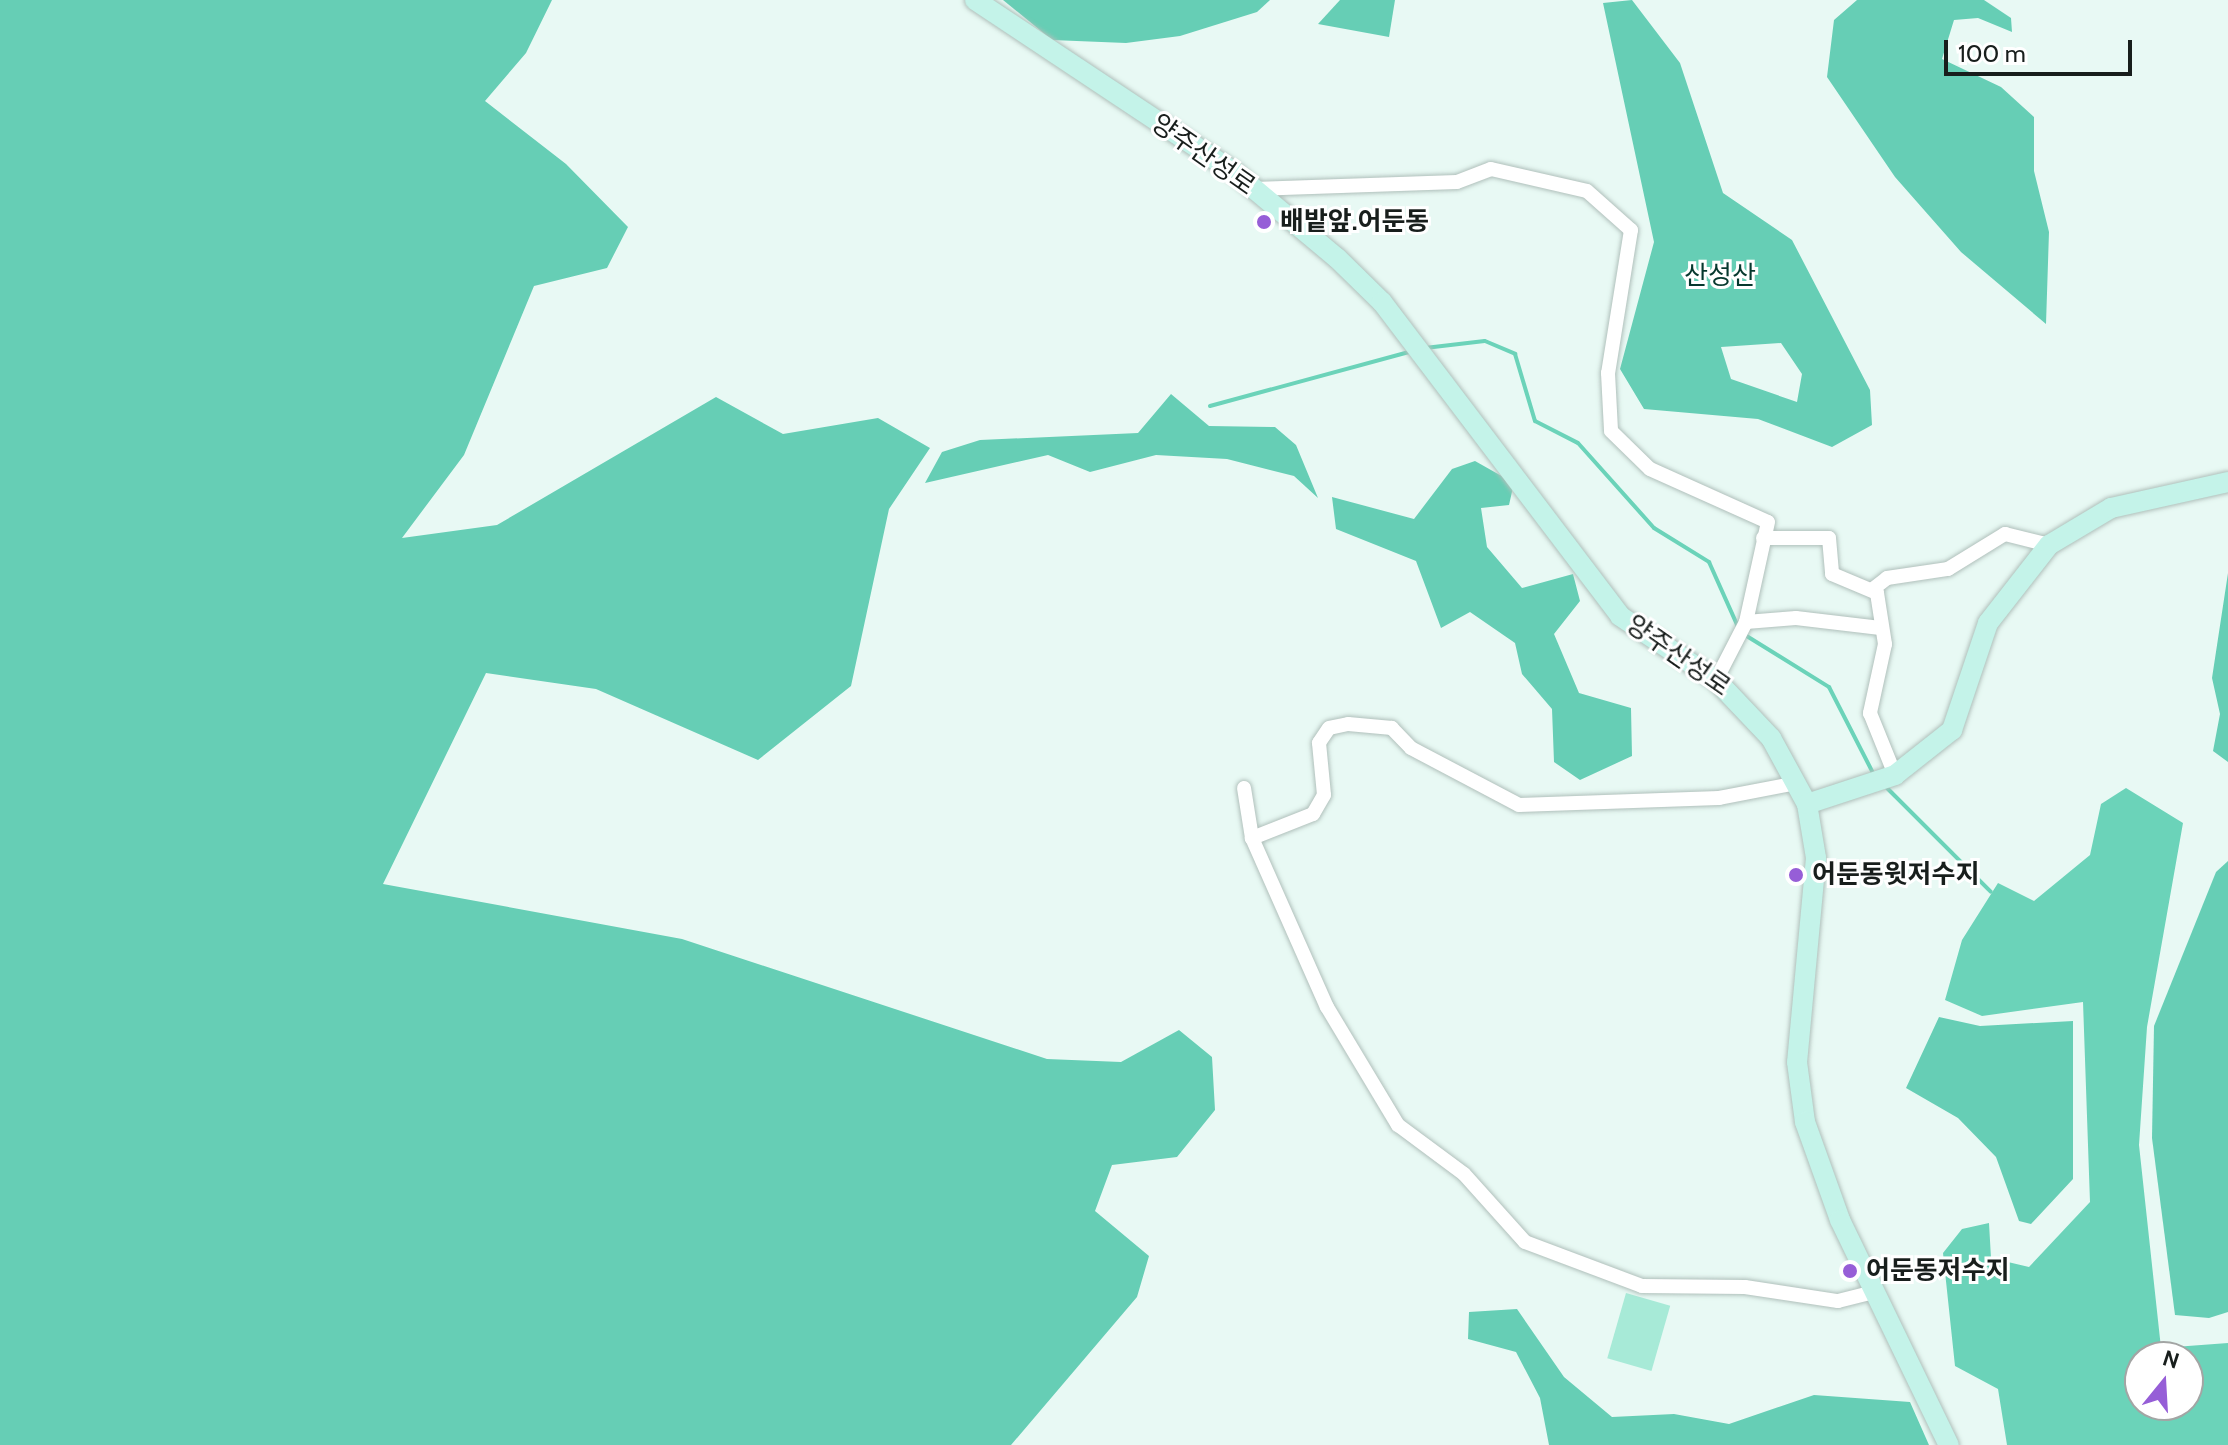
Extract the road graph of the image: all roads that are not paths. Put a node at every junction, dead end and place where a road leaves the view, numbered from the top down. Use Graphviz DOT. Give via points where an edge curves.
graph roads {
  1 [pos="975,0"];
  2 [pos="1254,189"];
  3 [pos="2228,482"];
  4 [pos="1763,538"];
  5 [pos="2049,545"];
  6 [pos="1873,589"];
  7 [pos="1742,628"];
  8 [pos="1880,628"];
  9 [pos="1716,680"];
  10 [pos="1771,738"];
  11 [pos="1884,779"];
  12 [pos="1797,783"];
  13 [pos="1244,788"];
  14 [pos="1836,794"];
  15 [pos="1807,804"];
  16 [pos="1252,838"];
  17 [pos="1817,881"];
  18 [pos="1875,1292"];
  19 [pos="1949,1445"];
  1 -- 2 [label="street, 양주산성로"];
  2 -- 4 [label="street" via="1457,182 1491,169 1587,191 1631,230 1608,373 1611,431 1650,469 1768,522"];
  2 -- 9 [label="street, 양주산성로" via="1337,258 1412,341 1620,616"];
  3 -- 5 [label="street" via="2111,508"];
  4 -- 6 [label="street" via="1829,538 1832,574"];
  4 -- 7 [label="street"];
  5 -- 6 [label="street" via="2005,534 1948,569 1887,578"];
  5 -- 11 [label="street" via="1988,623 1952,730"];
  6 -- 8 [label="street"];
  7 -- 8 [label="street" via="1796,618"];
  7 -- 9 [label="street"];
  8 -- 11 [label="street" via="1885,644 1870,713"];
  9 -- 10 [label="street, 양주산성로"];
  10 -- 12 [label="street, 양주산성로"];
  10 -- 14 [label="street" via="1811,785"];
  11 -- 14 [label="street"];
  12 -- 15 [label="street, 양주산성로"];
  12 -- 16 [label="street" via="1719,798 1519,805 1411,748 1392,728 1370,722 1329,728 1319,743 1324,795 1313,814"];
  13 -- 16 [label="street"];
  14 -- 15 [label="street"];
  14 -- 17 [label="street" via="1822,819 1824,871"];
  15 -- 17 [label="street, 양주산성로"];
  16 -- 18 [label="street" via="1327,1007 1398,1125 1464,1174 1525,1242 1642,1286 1745,1287 1838,1301"];
  17 -- 18 [label="street, 양주산성로" via="1798,1090 1840,1220"];
  18 -- 19 [label="street, 양주산성로"];
}
